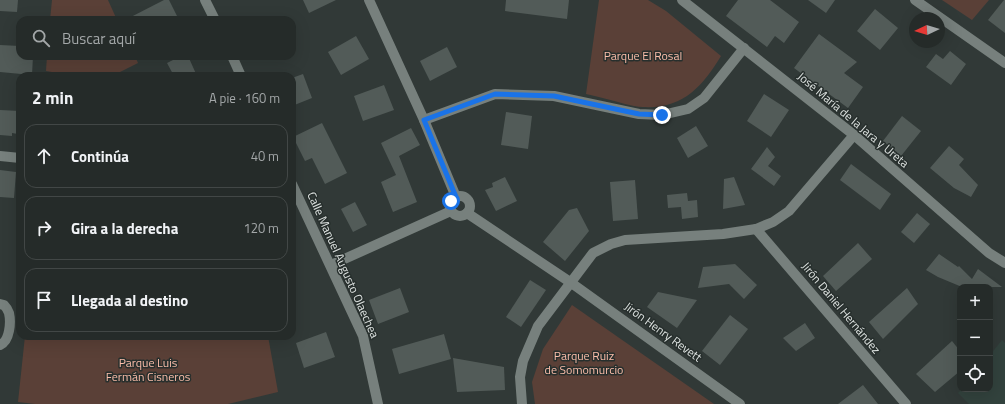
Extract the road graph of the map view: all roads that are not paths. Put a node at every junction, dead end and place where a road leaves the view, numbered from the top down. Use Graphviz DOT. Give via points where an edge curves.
graph roads {
  1 [pos="205,0"];
  2 [pos="369,0"];
  3 [pos="682,0"];
  4 [pos="915,0"];
  5 [pos="213,16"];
  6 [pos="744,48"];
  7 [pos="234,60"];
  8 [pos="1005,63"];
  9 [pos="239,72"];
  10 [pos="424,120"];
  11 [pos="854,135"];
  12 [pos="0,156"];
  13 [pos="16,158"];
  14 [pos="296,192"];
  15 [pos="456,197"];
  16 [pos="451,211"];
  17 [pos="467,213"];
  18 [pos="756,229"];
  19 [pos="1005,263"];
  20 [pos="331,265"];
  21 [pos="570,282"];
  22 [pos="0,304"];
  23 [pos="0,346"];
  24 [pos="378,404"];
  25 [pos="522,404"];
  26 [pos="740,404"];
  27 [pos="906,404"];
  1 -- 5 [label="street"];
  2 -- 10 [label="street"];
  3 -- 6 [label="street, José María de la Jara y Ureta"];
  4 -- 8 [label="street"];
  6 -- 10 [label="street" via="704,98 688,109 662,115 639,114 554,96 495,94"];
  6 -- 11 [label="street, José María de la Jara y Ureta"];
  7 -- 9 [label="street"];
  10 -- 15 [label="street"];
  11 -- 18 [label="street" via="789,211 774,222"];
  11 -- 19 [label="street, José María de la Jara y Ureta" via="989,253"];
  12 -- 13 [label="street"];
  14 -- 20 [label="street, Calle Manuel Augusto Olaechea"];
  15 -- 16 [label="street" via="450,204"];
  15 -- 17 [label="street" via="462,196 467,199 470,205"];
  16 -- 17 [label="street" via="458,216"];
  16 -- 20 [label="street"];
  17 -- 21 [label="street, Jirón Henry Revett"];
  18 -- 21 [label="street" via="723,234 625,240 610,244 592,253"];
  18 -- 27 [label="street, Jirón Daniel Hernández"];
  20 -- 24 [label="street, Calle Manuel Augusto Olaechea" via="363,336"];
  21 -- 25 [label="street" via="538,326 523,361 520,377"];
  21 -- 26 [label="street, Jirón Henry Revett"];
  22 -- 23 [label="street" via="4,305 9,317 7,339"];
}
